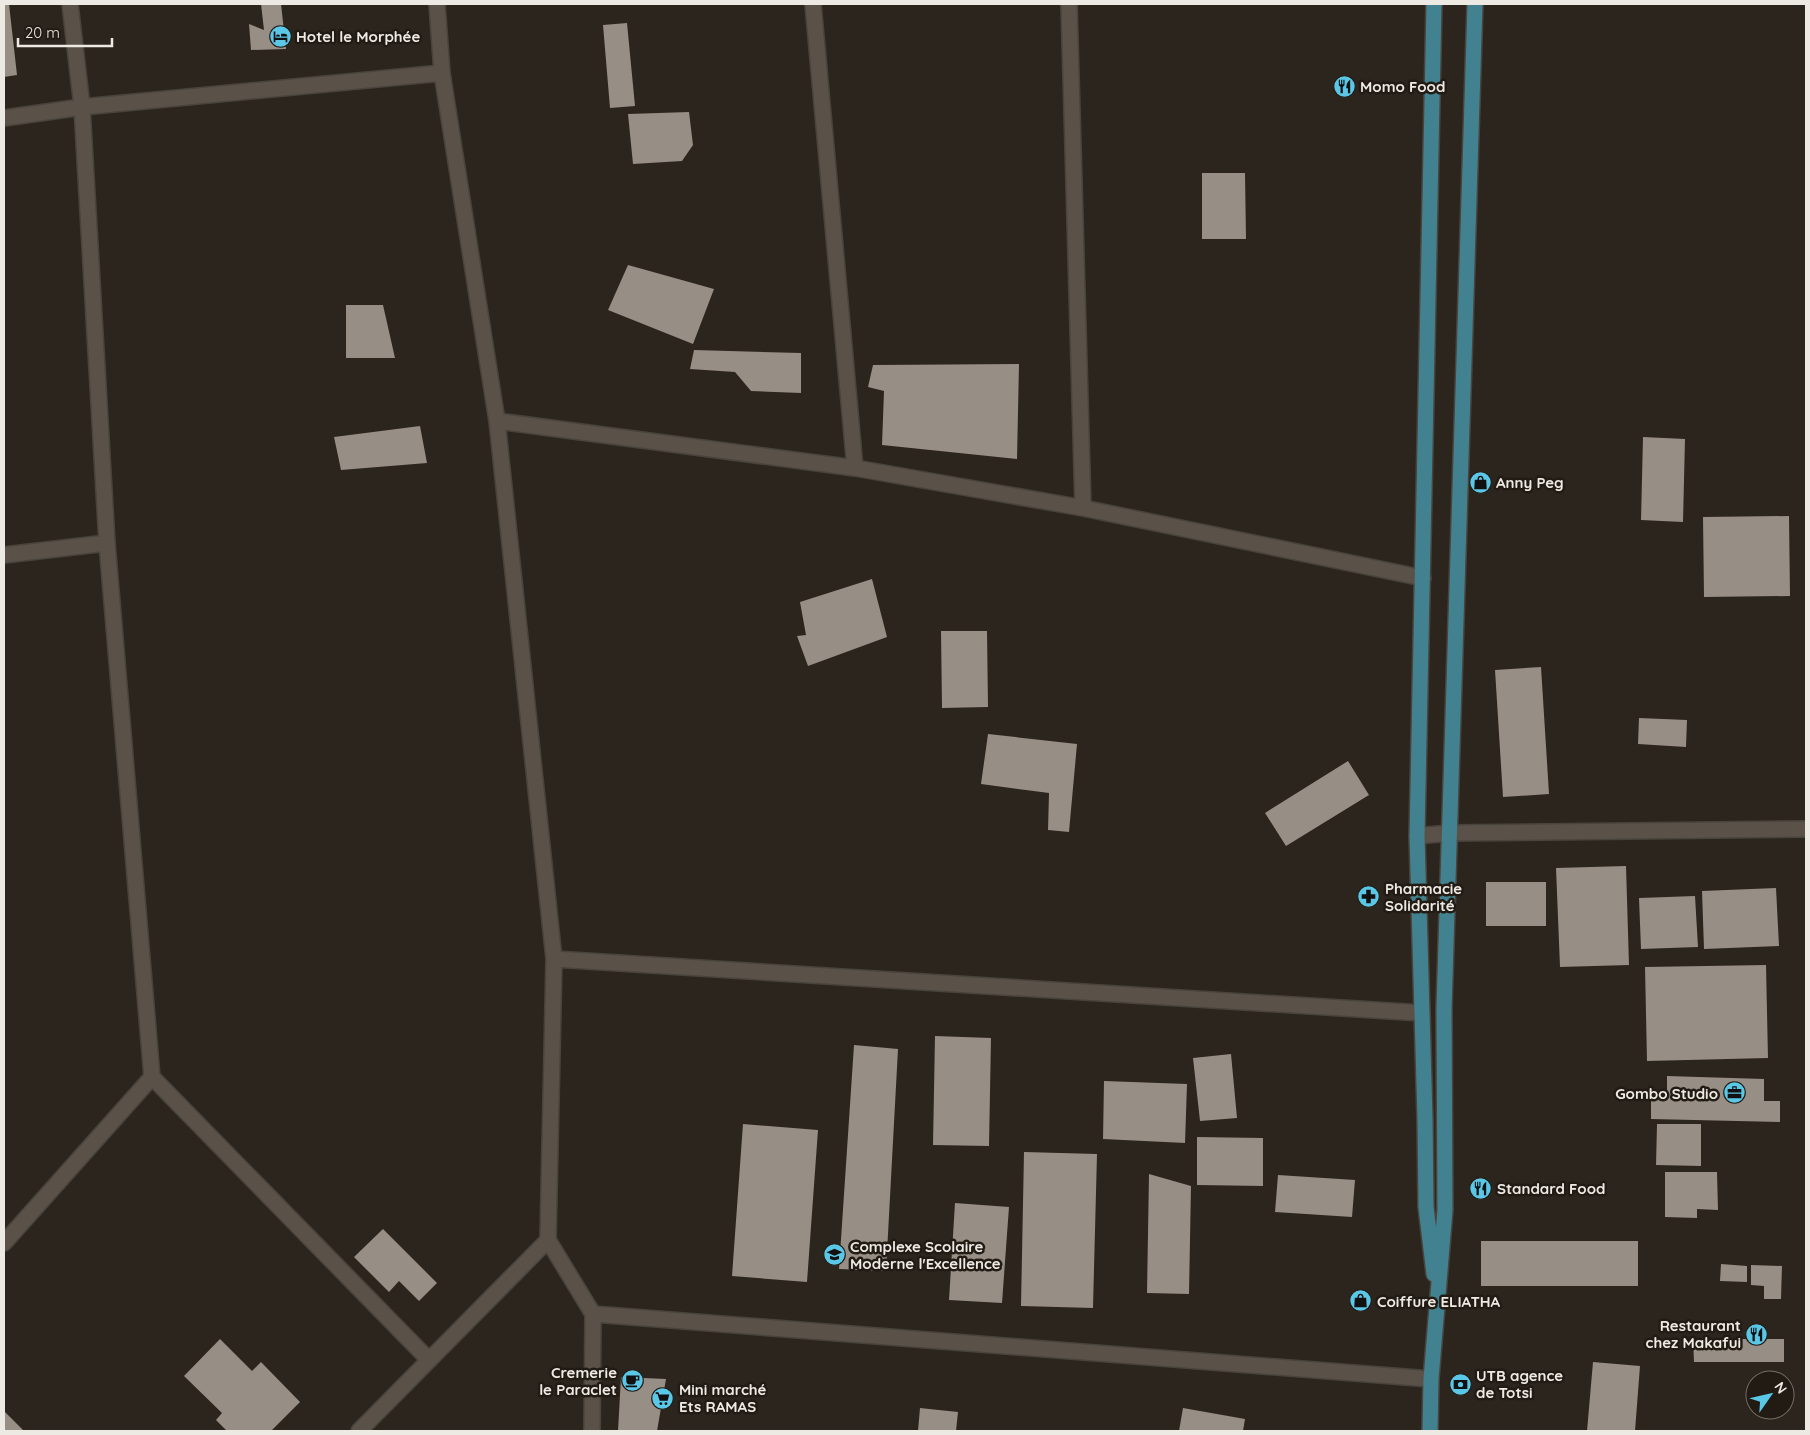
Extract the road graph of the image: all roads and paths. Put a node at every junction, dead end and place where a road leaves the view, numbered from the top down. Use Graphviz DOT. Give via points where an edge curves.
graph roads {
  1 [pos="70,4"];
  2 [pos="437,4"];
  3 [pos="813,4"];
  4 [pos="1069,4"];
  5 [pos="1434,4"];
  6 [pos="1476,4"];
  7 [pos="442,73"];
  8 [pos="82,106"];
  9 [pos="4,118"];
  10 [pos="497,421"];
  11 [pos="855,468"];
  12 [pos="1083,508"];
  13 [pos="107,543"];
  14 [pos="4,555"];
  15 [pos="1423,578"];
  16 [pos="1806,829"];
  17 [pos="1449,833"];
  18 [pos="1417,836"];
  19 [pos="554,958"];
  20 [pos="1422,1013"];
  21 [pos="152,1077"];
  22 [pos="548,1240"];
  23 [pos="4,1243"];
  24 [pos="1438,1305"];
  25 [pos="593,1314"];
  26 [pos="429,1360"];
  27 [pos="1431,1379"];
  28 [pos="359,1431"];
  29 [pos="592,1431"];
  30 [pos="1430,1431"];
  1 -- 8 [label="street"];
  2 -- 7 [label="street"];
  3 -- 11 [label="street"];
  4 -- 12 [label="street"];
  5 -- 15 [label="main road"];
  6 -- 17 [label="main road"];
  7 -- 8 [label="street"];
  7 -- 10 [label="street"];
  8 -- 9 [label="street"];
  8 -- 13 [label="street"];
  10 -- 11 [label="street"];
  10 -- 19 [label="street"];
  11 -- 12 [label="street"];
  12 -- 15 [label="street"];
  13 -- 14 [label="street"];
  13 -- 21 [label="street"];
  15 -- 18 [label="main road"];
  16 -- 17 [label="street"];
  17 -- 18 [label="street"];
  17 -- 24 [label="main road" via="1444,1009 1445,1210"];
  18 -- 20 [label="main road"];
  19 -- 20 [label="street"];
  19 -- 22 [label="street"];
  20 -- 24 [label="main road" via="1426,1207"];
  21 -- 23 [label="street"];
  21 -- 26 [label="street"];
  22 -- 25 [label="street"];
  22 -- 26 [label="street"];
  24 -- 27 [label="main road"];
  25 -- 27 [label="street"];
  25 -- 29 [label="street"];
  26 -- 28 [label="street"];
  27 -- 30 [label="main road"];
}
